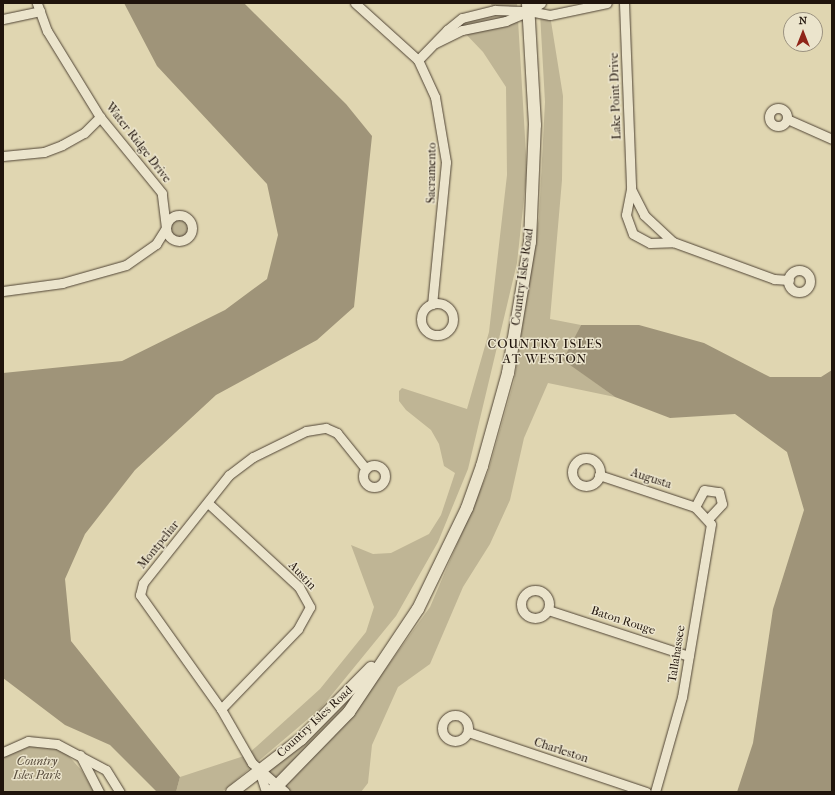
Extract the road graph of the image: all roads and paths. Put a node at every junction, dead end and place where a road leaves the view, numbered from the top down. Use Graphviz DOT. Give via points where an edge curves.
graph roads {
  1 [pos="541,3"];
  2 [pos="607,3"];
  3 [pos="624,3"];
  4 [pos="357,4"];
  5 [pos="38,7"];
  6 [pos="528,7"];
  7 [pos="3,19"];
  8 [pos="435,43"];
  9 [pos="418,60"];
  10 [pos="100,117"];
  11 [pos="787,119"];
  12 [pos="832,139"];
  13 [pos="3,156"];
  14 [pos="631,189"];
  15 [pos="673,242"];
  16 [pos="789,280"];
  17 [pos="3,291"];
  18 [pos="432,304"];
  19 [pos="366,469"];
  20 [pos="599,475"];
  21 [pos="208,503"];
  22 [pos="695,507"];
  23 [pos="709,518"];
  24 [pos="548,610"];
  25 [pos="392,645"];
  26 [pos="689,656"];
  27 [pos="221,709"];
  28 [pos="468,732"];
  29 [pos="3,752"];
  30 [pos="80,755"];
  31 [pos="260,773"];
  32 [pos="278,790"];
  33 [pos="100,792"];
  34 [pos="120,792"];
  35 [pos="232,792"];
  36 [pos="266,792"];
  37 [pos="646,792"];
  38 [pos="655,792"];
  1 -- 6 [label="street"];
  2 -- 6 [label="street" via="550,15"];
  3 -- 14 [label="street, Lake Point Drive"];
  4 -- 9 [label="street, Sacramento"];
  5 -- 7 [label="street"];
  5 -- 10 [label="street, Water Ridge Drive" via="47,31"];
  6 -- 8 [label="street" via="506,21 462,30"];
  6 -- 8 [label="street" via="479,12 462,18"];
  6 -- 25 [label="street, Country Isles Road" via="535,125 530,242 508,373 466,508 418,609"];
  8 -- 9 [label="street"];
  9 -- 18 [label="street, Sacramento" via="435,97 445,144 444,217"];
  10 -- 13 [label="street" via="84,133 62,145 44,152"];
  10 -- 17 [label="street, Water Ridge Drive" via="162,193 166,228 156,244 126,265 62,283"];
  11 -- 12 [label="street"];
  14 -- 15 [label="street, Lake Point Drive" via="651,224"];
  14 -- 15 [label="street, Lake Point Drive" via="626,215 633,234 650,243"];
  15 -- 16 [label="street, Lake Point Drive" via="774,279"];
  19 -- 21 [label="street, Montpeliar" via="333,430 313,429 253,457 229,475"];
  20 -- 22 [label="street, Augusta"];
  21 -- 27 [label="street, Montpeliar" via="144,584 140,595"];
  21 -- 27 [label="street, Austin" via="299,586 310,607 298,629"];
  22 -- 23 [label="street"];
  22 -- 23 [label="street" via="704,490 719,492 722,504"];
  23 -- 26 [label="street, Tallahassee" via="710,532 701,569"];
  24 -- 26 [label="street, Baton Rouge"];
  25 -- 31 [label="street, Country Isles Road" via="300,740"];
  25 -- 32 [label="street, Country Isles Road" via="349,712"];
  26 -- 38 [label="street, Tallahassee"];
  27 -- 31 [label="street, Montpeliar"];
  28 -- 37 [label="street, Charleston"];
  29 -- 30 [label="street" via="38,739"];
  30 -- 33 [label="street"];
  30 -- 34 [label="street" via="110,774"];
  31 -- 32 [label="street"];
  31 -- 35 [label="street, Country Isles Road"];
  31 -- 36 [label="street"];
}
